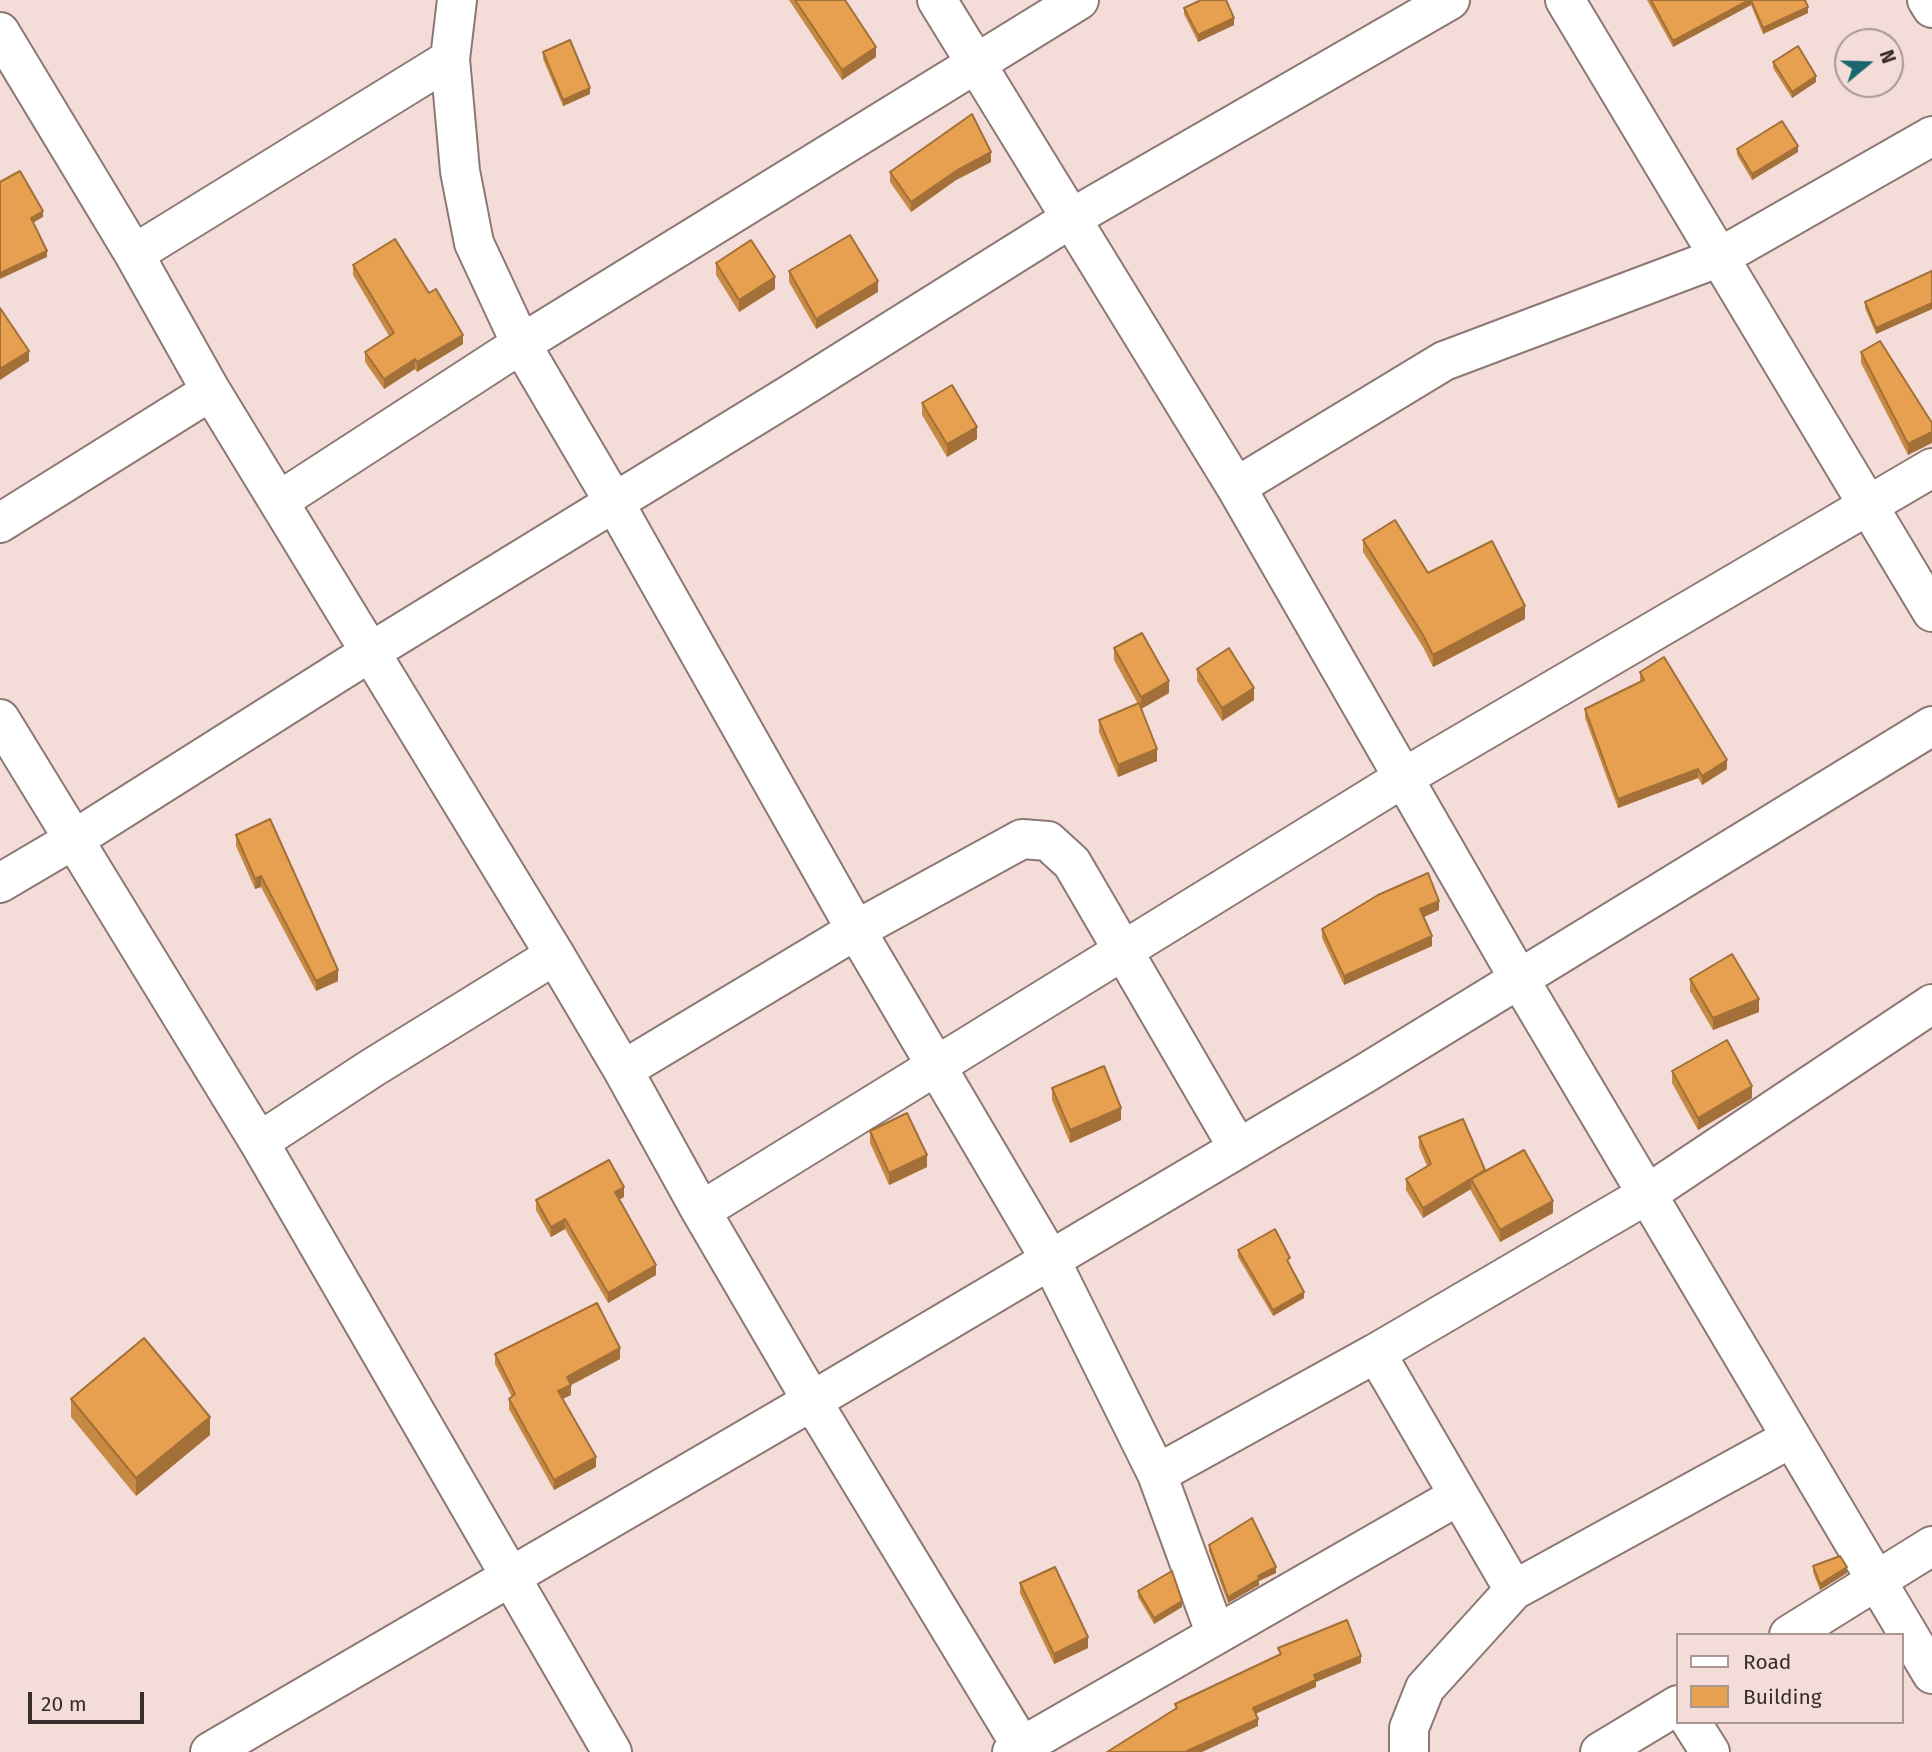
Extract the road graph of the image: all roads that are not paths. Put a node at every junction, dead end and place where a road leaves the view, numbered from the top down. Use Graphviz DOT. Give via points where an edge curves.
graph roads {
  1 [pos="457,0"];
  2 [pos="937,0"];
  3 [pos="1079,0"];
  4 [pos="1450,0"];
  5 [pos="1566,0"];
  6 [pos="1927,0"];
  7 [pos="1932,8"];
  8 [pos="0,32"];
  9 [pos="450,59"];
  10 [pos="975,63"];
  11 [pos="1932,136"];
  12 [pos="1070,219"];
  13 [pos="134,254"];
  14 [pos="1720,257"];
  15 [pos="521,344"];
  16 [pos="211,391"];
  17 [pos="1932,468"];
  18 [pos="1236,487"];
  19 [pos="279,501"];
  20 [pos="614,502"];
  21 [pos="1869,506"];
  22 [pos="0,523"];
  23 [pos="1932,612"];
  24 [pos="372,651"];
  25 [pos="0,719"];
  26 [pos="1932,726"];
  27 [pos="1403,778"];
  28 [pos="73,840"];
  29 [pos="0,883"];
  30 [pos="856,930"];
  31 [pos="1122,951"];
  32 [pos="555,955"];
  33 [pos="1518,977"];
  34 [pos="1932,1004"];
  35 [pos="937,1067"];
  36 [pos="623,1070"];
  37 [pos="259,1143"];
  38 [pos="1238,1149"];
  39 [pos="1646,1195"];
  40 [pos="701,1211"];
  41 [pos="1050,1259"];
  42 [pos="1376,1353"];
  43 [pos="811,1401"];
  44 [pos="1791,1438"];
  45 [pos="1157,1474"];
  46 [pos="1458,1496"];
  47 [pos="1932,1546"];
  48 [pos="512,1577"];
  49 [pos="1876,1579"];
  50 [pos="1514,1590"];
  51 [pos="1792,1633"];
  52 [pos="1216,1635"];
  53 [pos="1932,1674"];
  54 [pos="1676,1706"];
  55 [pos="1692,1724"];
  56 [pos="224,1748"];
  57 [pos="1020,1750"];
  58 [pos="612,1752"];
  59 [pos="1409,1752"];
  60 [pos="1600,1752"];
  61 [pos="1710,1752"];
  1 -- 9 [label="street"];
  2 -- 10 [label="street"];
  3 -- 10 [label="street"];
  4 -- 12 [label="street"];
  5 -- 14 [label="street"];
  6 -- 7 [label="street"];
  8 -- 13 [label="street"];
  9 -- 13 [label="street"];
  9 -- 15 [label="street" via="460,171 474,243"];
  10 -- 12 [label="street"];
  10 -- 15 [label="street"];
  11 -- 14 [label="street"];
  12 -- 18 [label="street"];
  12 -- 20 [label="street"];
  13 -- 16 [label="street"];
  14 -- 18 [label="street" via="1444,361"];
  14 -- 21 [label="street"];
  15 -- 19 [label="street"];
  15 -- 20 [label="street"];
  16 -- 19 [label="street"];
  16 -- 22 [label="street"];
  17 -- 21 [label="street"];
  18 -- 27 [label="street"];
  19 -- 24 [label="street"];
  20 -- 24 [label="street"];
  20 -- 30 [label="street"];
  21 -- 23 [label="street"];
  21 -- 27 [label="street"];
  24 -- 28 [label="street"];
  24 -- 32 [label="street"];
  25 -- 28 [label="street"];
  26 -- 33 [label="street"];
  27 -- 31 [label="street"];
  27 -- 33 [label="street"];
  28 -- 29 [label="street"];
  28 -- 37 [label="street"];
  30 -- 31 [label="street" via="1022,839 1048,841 1072,863"];
  30 -- 35 [label="street"];
  30 -- 36 [label="street"];
  31 -- 35 [label="street"];
  31 -- 38 [label="street"];
  32 -- 36 [label="street"];
  32 -- 37 [label="street"];
  33 -- 38 [label="street"];
  33 -- 39 [label="street"];
  34 -- 39 [label="street"];
  35 -- 40 [label="street"];
  35 -- 41 [label="street"];
  36 -- 40 [label="street"];
  37 -- 48 [label="street"];
  38 -- 41 [label="street"];
  39 -- 42 [label="street"];
  39 -- 44 [label="street"];
  40 -- 43 [label="street"];
  41 -- 43 [label="street"];
  41 -- 45 [label="street"];
  42 -- 45 [label="street"];
  42 -- 46 [label="street"];
  43 -- 48 [label="street"];
  43 -- 57 [label="street"];
  44 -- 49 [label="street"];
  44 -- 50 [label="street"];
  45 -- 52 [label="street"];
  46 -- 50 [label="street"];
  46 -- 52 [label="street"];
  47 -- 49 [label="street"];
  48 -- 56 [label="street"];
  48 -- 58 [label="street"];
  49 -- 51 [label="street"];
  49 -- 53 [label="street"];
  50 -- 59 [label="street" via="1425,1688 1409,1728"];
  52 -- 57 [label="street"];
  54 -- 60 [label="street"];
  55 -- 61 [label="street"];
}
